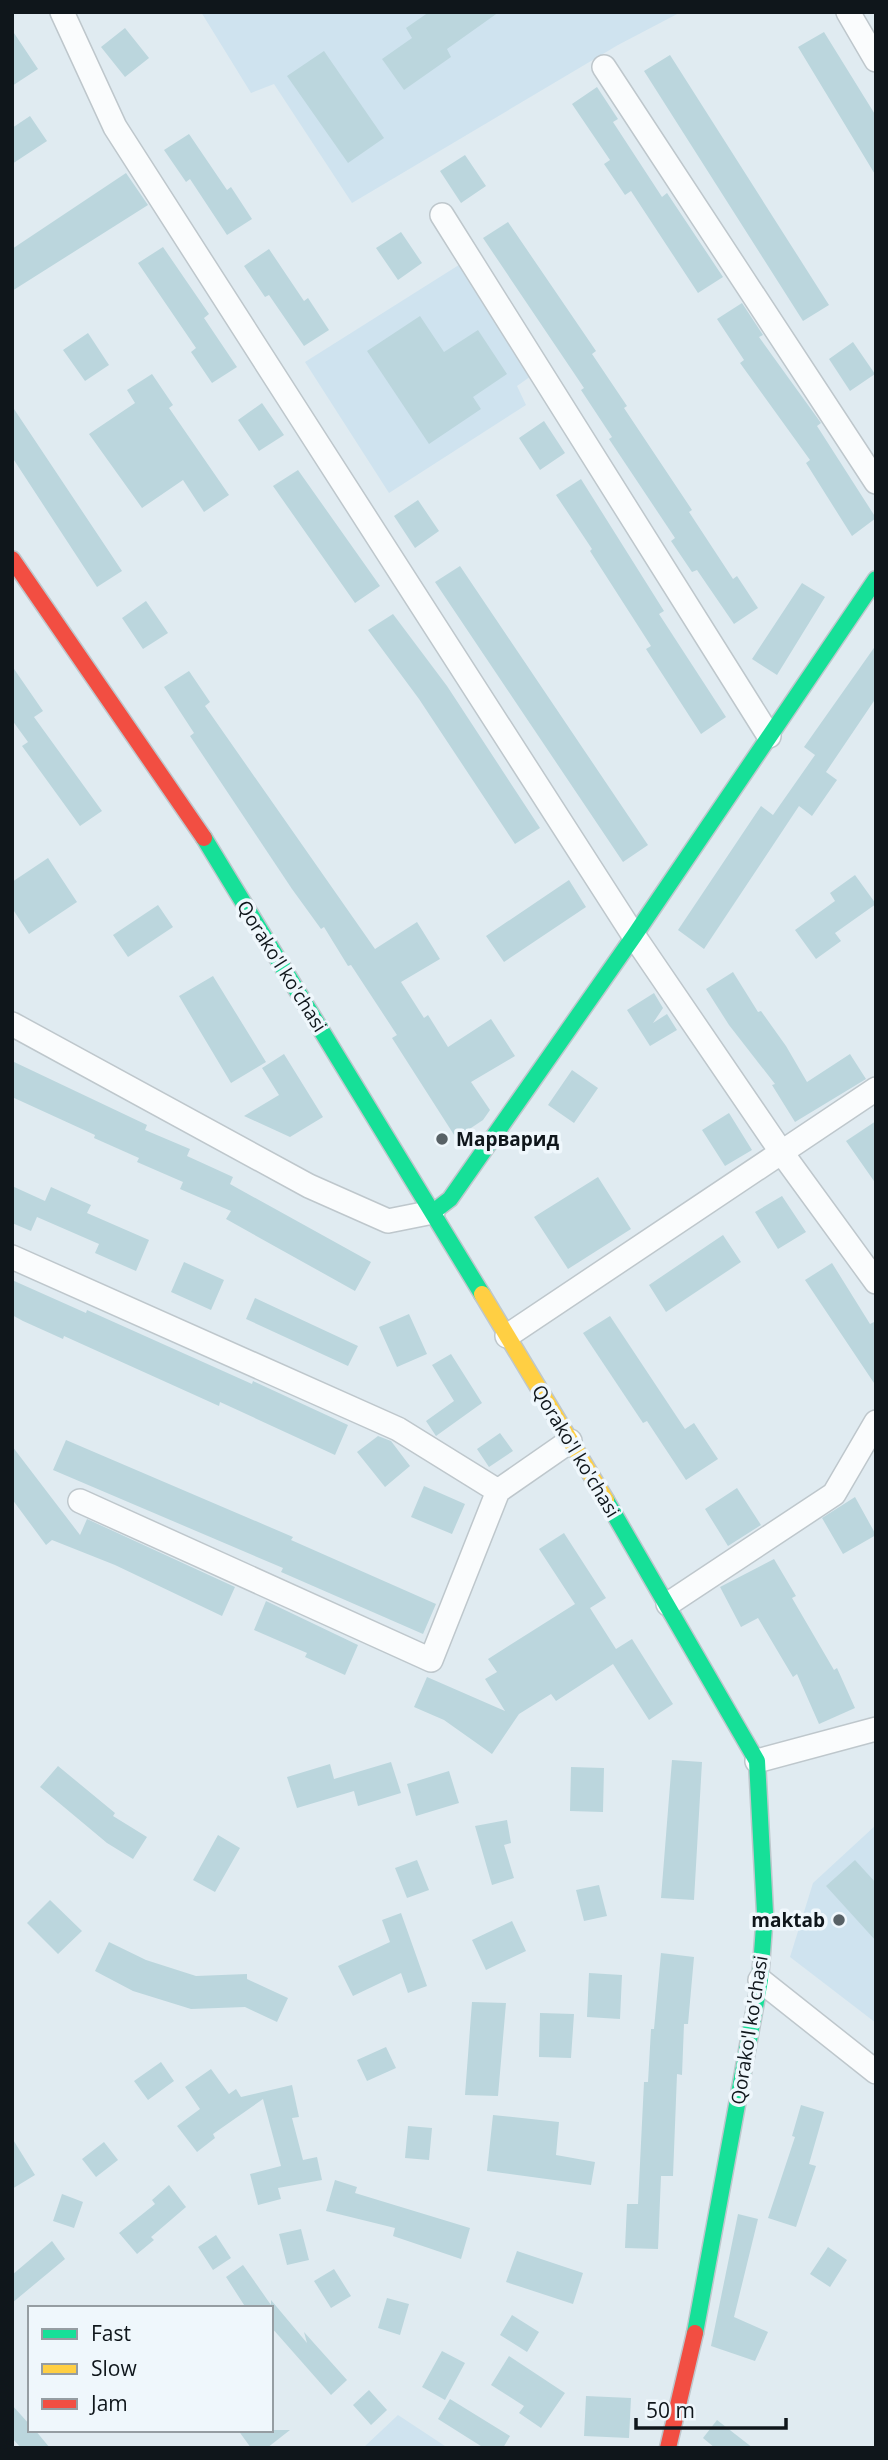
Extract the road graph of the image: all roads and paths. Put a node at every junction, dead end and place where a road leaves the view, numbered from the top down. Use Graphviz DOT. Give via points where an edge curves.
graph roads {
  1 [pos="62,12"];
  2 [pos="848,12"];
  3 [pos="876,60"];
  4 [pos="604,67"];
  5 [pos="442,215"];
  6 [pos="876,482"];
  7 [pos="12,559"];
  8 [pos="876,579"];
  9 [pos="769,736"];
  10 [pos="634,936"];
  11 [pos="12,1024"];
  12 [pos="876,1088"];
  13 [pos="782,1153"];
  14 [pos="433,1212"];
  15 [pos="12,1257"];
  16 [pos="876,1282"];
  17 [pos="507,1336"];
  18 [pos="876,1422"];
  19 [pos="570,1441"];
  20 [pos="498,1491"];
  21 [pos="79,1501"];
  22 [pos="668,1604"];
  23 [pos="876,1729"];
  24 [pos="757,1761"];
  25 [pos="760,1980"];
  26 [pos="876,2072"];
  27 [pos="668,2448"];
  1 -- 10 [label="street" via="116,127"];
  2 -- 3 [label="street"];
  4 -- 6 [label="street"];
  5 -- 9 [label="street"];
  7 -- 14 [label="street, Qorako'l ko'chasi" via="179,799"];
  8 -- 9 [label="street"];
  9 -- 10 [label="street"];
  10 -- 13 [label="street"];
  10 -- 14 [label="street" via="450,1199"];
  11 -- 14 [label="street" via="309,1186 388,1221"];
  12 -- 13 [label="street"];
  13 -- 16 [label="street"];
  13 -- 17 [label="street"];
  14 -- 17 [label="street, Qorako'l ko'chasi"];
  15 -- 20 [label="street" via="398,1429"];
  17 -- 19 [label="street, Qorako'l ko'chasi"];
  18 -- 22 [label="street" via="834,1494"];
  19 -- 20 [label="street"];
  19 -- 22 [label="street, Qorako'l ko'chasi"];
  20 -- 21 [label="street" via="431,1660"];
  22 -- 24 [label="street, Qorako'l ko'chasi"];
  23 -- 24 [label="street"];
  24 -- 25 [label="street, Qorako'l ko'chasi" via="765,1913"];
  25 -- 26 [label="street"];
  25 -- 27 [label="street, Qorako'l ko'chasi" via="695,2333"];
}
